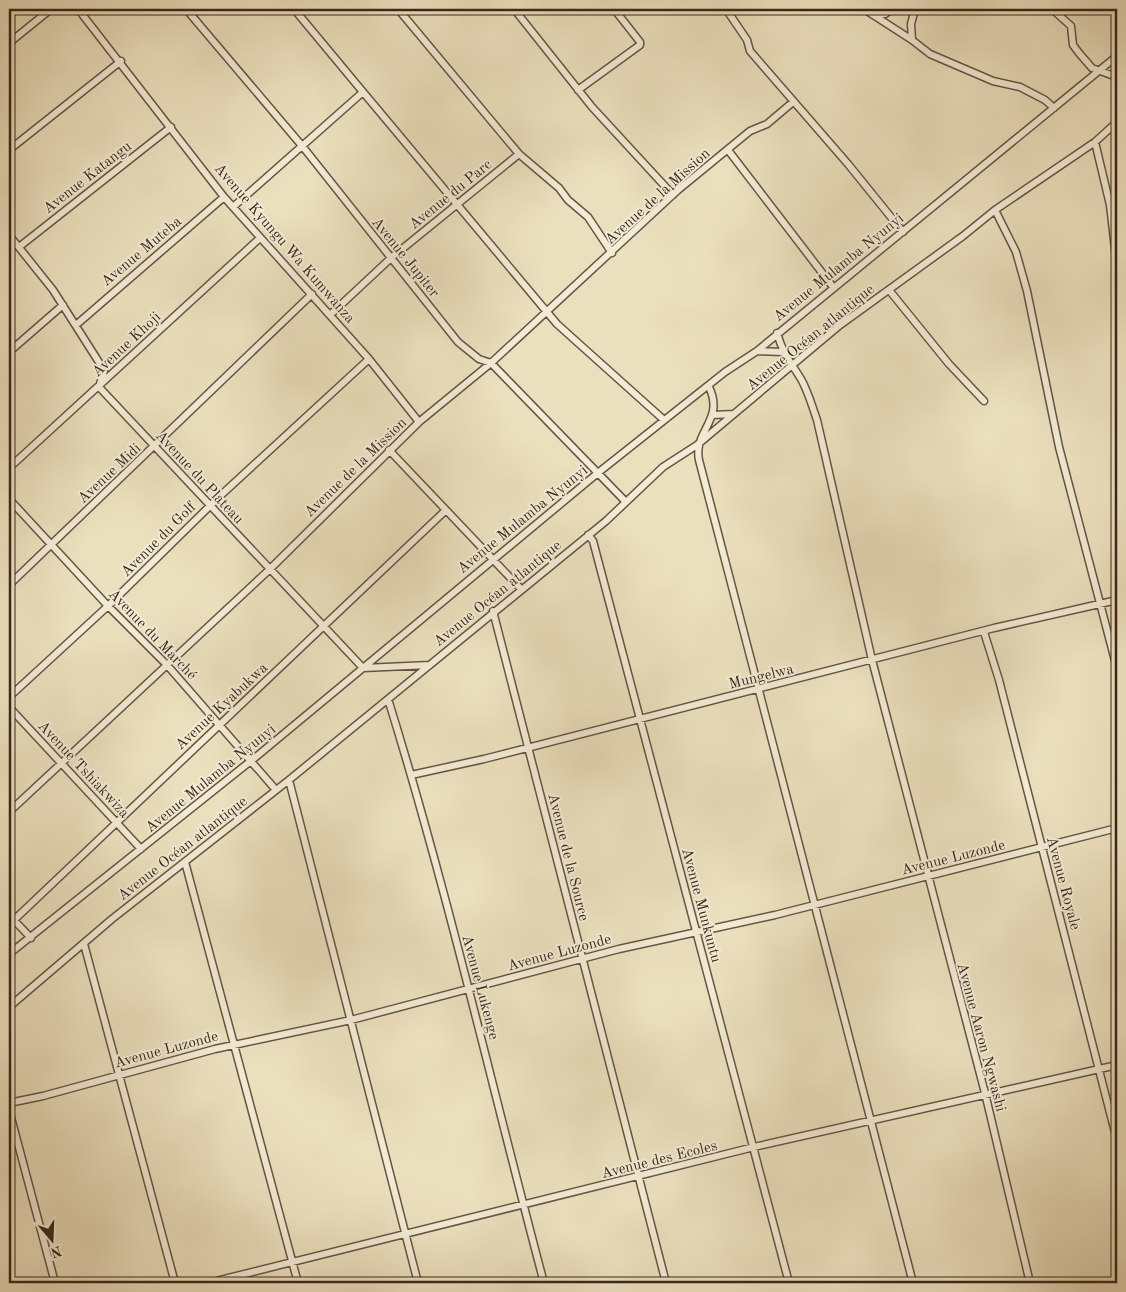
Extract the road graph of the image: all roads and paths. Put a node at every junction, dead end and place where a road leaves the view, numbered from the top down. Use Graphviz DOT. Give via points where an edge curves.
graph roads {
  1 [pos="51,9"];
  2 [pos="78,9"];
  3 [pos="186,9"];
  4 [pos="294,9"];
  5 [pos="398,9"];
  6 [pos="514,9"];
  7 [pos="614,9"];
  8 [pos="726,9"];
  9 [pos="864,9"];
  10 [pos="893,9"];
  11 [pos="915,9"];
  12 [pos="1052,9"];
  13 [pos="873,15"];
  14 [pos="912,40"];
  15 [pos="9,43"];
  16 [pos="1117,56"];
  17 [pos="121,61"];
  18 [pos="1102,70"];
  19 [pos="1117,77"];
  20 [pos="578,90"];
  21 [pos="363,92"];
  22 [pos="793,102"];
  23 [pos="1054,108"];
  24 [pos="1117,122"];
  25 [pos="171,127"];
  26 [pos="1095,142"];
  27 [pos="303,147"];
  28 [pos="9,150"];
  29 [pos="728,150"];
  30 [pos="519,154"];
  31 [pos="673,195"];
  32 [pos="224,197"];
  33 [pos="458,203"];
  34 [pos="233,207"];
  35 [pos="995,210"];
  36 [pos="903,232"];
  37 [pos="9,236"];
  38 [pos="260,238"];
  39 [pos="19,247"];
  40 [pos="612,253"];
  41 [pos="391,258"];
  42 [pos="1117,266"];
  43 [pos="833,287"];
  44 [pos="889,290"];
  45 [pos="312,294"];
  46 [pos="63,305"];
  47 [pos="546,312"];
  48 [pos="331,314"];
  49 [pos="76,325"];
  50 [pos="777,333"];
  51 [pos="757,351"];
  52 [pos="9,352"];
  53 [pos="783,352"];
  54 [pos="369,359"];
  55 [pos="491,363"];
  56 [pos="792,364"];
  57 [pos="99,386"];
  58 [pos="709,387"];
  59 [pos="984,401"];
  60 [pos="734,414"];
  61 [pos="713,415"];
  62 [pos="664,420"];
  63 [pos="419,422"];
  64 [pos="697,445"];
  65 [pos="155,447"];
  66 [pos="389,450"];
  67 [pos="9,468"];
  68 [pos="599,472"];
  69 [pos="9,499"];
  70 [pos="625,501"];
  71 [pos="210,506"];
  72 [pos="446,510"];
  73 [pos="588,535"];
  74 [pos="51,545"];
  75 [pos="493,559"];
  76 [pos="269,570"];
  77 [pos="9,585"];
  78 [pos="522,589"];
  79 [pos="1117,600"];
  80 [pos="1099,604"];
  81 [pos="108,606"];
  82 [pos="493,611"];
  83 [pos="323,628"];
  84 [pos="984,632"];
  85 [pos="872,660"];
  86 [pos="167,665"];
  87 [pos="430,665"];
  88 [pos="363,668"];
  89 [pos="1117,668"];
  90 [pos="757,689"];
  91 [pos="9,697"];
  92 [pos="388,699"];
  93 [pos="9,707"];
  94 [pos="640,719"];
  95 [pos="219,724"];
  96 [pos="528,748"];
  97 [pos="251,761"];
  98 [pos="62,763"];
  99 [pos="411,776"];
  100 [pos="289,780"];
  101 [pos="276,790"];
  102 [pos="9,812"];
  103 [pos="116,822"];
  104 [pos="1117,828"];
  105 [pos="1042,847"];
  106 [pos="141,849"];
  107 [pos="185,862"];
  108 [pos="927,876"];
  109 [pos="814,905"];
  110 [pos="11,917"];
  111 [pos="696,932"];
  112 [pos="31,938"];
  113 [pos="84,944"];
  114 [pos="9,954"];
  115 [pos="583,960"];
  116 [pos="469,989"];
  117 [pos="9,1007"];
  118 [pos="351,1020"];
  119 [pos="232,1045"];
  120 [pos="1117,1065"];
  121 [pos="1099,1070"];
  122 [pos="118,1075"];
  123 [pos="985,1094"];
  124 [pos="9,1103"];
  125 [pos="9,1110"];
  126 [pos="869,1121"];
  127 [pos="1117,1140"];
  128 [pos="754,1147"];
  129 [pos="640,1177"];
  130 [pos="523,1205"];
  131 [pos="405,1233"];
  132 [pos="292,1263"];
  133 [pos="55,1283"];
  134 [pos="176,1283"];
  135 [pos="208,1283"];
  136 [pos="298,1283"];
  137 [pos="418,1283"];
  138 [pos="544,1283"];
  139 [pos="666,1283"];
  140 [pos="789,1283"];
  141 [pos="913,1283"];
  142 [pos="1030,1283"];
  1 -- 15 [label="street"];
  2 -- 17 [label="street, Avenue Kyungu Wa Kumwanza"];
  3 -- 27 [label="street, Avenue Jupiter"];
  4 -- 21 [label="street"];
  5 -- 30 [label="street"];
  6 -- 20 [label="street"];
  7 -- 20 [label="street" via="640,45"];
  8 -- 22 [label="street" via="747,40 750,51"];
  9 -- 13 [label="street"];
  10 -- 13 [label="street"];
  11 -- 14 [label="street" via="911,24"];
  12 -- 18 [label="street" via="1071,26 1072,45 1092,68"];
  13 -- 14 [label="street"];
  14 -- 23 [label="street" via="930,54 993,81 1020,87"];
  16 -- 18 [label="street, Avenue Mulamba Nyunyi"];
  17 -- 25 [label="street, Avenue Kyungu Wa Kumwanza"];
  17 -- 28 [label="street"];
  18 -- 19 [label="street"];
  18 -- 23 [label="street, Avenue Mulamba Nyunyi"];
  20 -- 31 [label="street"];
  21 -- 27 [label="street"];
  21 -- 33 [label="street"];
  22 -- 29 [label="street, Avenue de la Mission"];
  22 -- 36 [label="street"];
  23 -- 36 [label="street, Avenue Mulamba Nyunyi"];
  24 -- 26 [label="street"];
  25 -- 32 [label="street, Avenue Kyungu Wa Kumwanza"];
  25 -- 39 [label="street, Avenue Katangu"];
  26 -- 35 [label="street, Avenue Océan atlantique"];
  26 -- 42 [label="street" via="1110,206"];
  27 -- 34 [label="street"];
  27 -- 41 [label="street, Avenue Jupiter"];
  29 -- 31 [label="street, Avenue de la Mission"];
  29 -- 43 [label="street"];
  30 -- 33 [label="street, Avenue du Parc"];
  30 -- 40 [label="street" via="560,188 568,200 588,217"];
  31 -- 40 [label="street, Avenue de la Mission"];
  32 -- 34 [label="street, Avenue Kyungu Wa Kumwanza"];
  32 -- 49 [label="street, Avenue Muteba"];
  33 -- 41 [label="street, Avenue du Parc"];
  33 -- 47 [label="street"];
  34 -- 38 [label="street, Avenue Kyungu Wa Kumwanza"];
  35 -- 44 [label="street, Avenue Océan atlantique"];
  35 -- 80 [label="street" via="1016,252 1027,291 1059,447"];
  36 -- 43 [label="street, Avenue Mulamba Nyunyi"];
  37 -- 39 [label="street"];
  38 -- 45 [label="street, Avenue Kyungu Wa Kumwanza"];
  38 -- 57 [label="street, Avenue Khoji"];
  39 -- 46 [label="street"];
  40 -- 47 [label="street, Avenue de la Mission"];
  41 -- 48 [label="street, Avenue du Parc"];
  41 -- 55 [label="street, Avenue Jupiter" via="458,342 479,359"];
  43 -- 50 [label="street, Avenue Mulamba Nyunyi"];
  44 -- 56 [label="street, Avenue Océan atlantique" via="840,324"];
  44 -- 59 [label="street" via="949,364"];
  45 -- 48 [label="street, Avenue Kyungu Wa Kumwanza"];
  45 -- 65 [label="street, Avenue Midi"];
  46 -- 49 [label="street"];
  46 -- 52 [label="street"];
  47 -- 55 [label="street, Avenue de la Mission"];
  47 -- 62 [label="street"];
  48 -- 54 [label="street, Avenue Kyungu Wa Kumwanza"];
  49 -- 57 [label="street" via="103,369"];
  50 -- 51 [label="street, Avenue Mulamba Nyunyi"];
  50 -- 53 [label="street, Avenue Aaron Ngwashi"];
  51 -- 53 [label="street"];
  51 -- 58 [label="street, Avenue Mulamba Nyunyi"];
  53 -- 56 [label="street, Avenue Aaron Ngwashi"];
  54 -- 63 [label="street, Avenue Kyungu Wa Kumwanza"];
  54 -- 71 [label="street, Avenue du Golf"];
  55 -- 63 [label="street, Avenue de la Mission"];
  55 -- 68 [label="street, Avenue Jupiter"];
  56 -- 60 [label="street, Avenue Océan atlantique"];
  56 -- 85 [label="street, Avenue Aaron Ngwashi" via="817,420"];
  57 -- 65 [label="street, Avenue du Plateau"];
  57 -- 67 [label="street, Avenue Khoji"];
  58 -- 61 [label="street" via="714,399"];
  58 -- 62 [label="street, Avenue Mulamba Nyunyi"];
  60 -- 61 [label="street"];
  60 -- 64 [label="street, Avenue Océan atlantique"];
  61 -- 64 [label="street"];
  62 -- 68 [label="street, Avenue Mulamba Nyunyi"];
  63 -- 66 [label="street, Avenue de la Mission"];
  64 -- 70 [label="street, Avenue Océan atlantique" via="663,467"];
  64 -- 90 [label="street"];
  65 -- 71 [label="street, Avenue du Plateau"];
  65 -- 74 [label="street, Avenue Midi"];
  66 -- 72 [label="street"];
  66 -- 76 [label="street, Avenue de la Mission"];
  68 -- 70 [label="street, Avenue Jupiter"];
  68 -- 75 [label="street, Avenue Mulamba Nyunyi"];
  69 -- 74 [label="street, Avenue du Marché"];
  70 -- 73 [label="street, Avenue Océan atlantique"];
  71 -- 76 [label="street, Avenue du Plateau"];
  71 -- 81 [label="street, Avenue du Golf"];
  72 -- 75 [label="street"];
  72 -- 83 [label="street, Avenue Kyabukwa"];
  73 -- 78 [label="street, Avenue Océan atlantique"];
  73 -- 94 [label="street, Avenue Munkuntu" via="593,541"];
  74 -- 77 [label="street, Avenue Midi"];
  74 -- 81 [label="street, Avenue du Marché"];
  75 -- 78 [label="street"];
  75 -- 88 [label="street, Avenue Mulamba Nyunyi"];
  76 -- 83 [label="street, Avenue du Plateau"];
  76 -- 86 [label="street, Avenue de la Mission"];
  78 -- 82 [label="street, Avenue Océan atlantique"];
  79 -- 80 [label="street, Mungelwa"];
  80 -- 84 [label="street, Mungelwa"];
  80 -- 89 [label="street"];
  81 -- 86 [label="street, Avenue du Marché"];
  81 -- 91 [label="street, Avenue du Golf"];
  82 -- 87 [label="street, Avenue Océan atlantique"];
  82 -- 96 [label="street, Avenue de la Source"];
  83 -- 88 [label="street, Avenue du Plateau"];
  83 -- 95 [label="street, Avenue Kyabukwa"];
  84 -- 85 [label="street, Mungelwa"];
  84 -- 105 [label="street, Avenue Royale"];
  85 -- 90 [label="street, Mungelwa"];
  85 -- 108 [label="street, Avenue Aaron Ngwashi"];
  86 -- 95 [label="street, Avenue du Marché"];
  86 -- 98 [label="street, Avenue de la Mission"];
  87 -- 88 [label="street"];
  87 -- 92 [label="street, Avenue Océan atlantique"];
  88 -- 97 [label="street, Avenue Mulamba Nyunyi"];
  90 -- 94 [label="street, Mungelwa"];
  90 -- 109 [label="street"];
  92 -- 99 [label="street, Avenue Lukenge"];
  92 -- 100 [label="street, Avenue Océan atlantique"];
  93 -- 98 [label="street, Avenue Tshiakwiza"];
  94 -- 96 [label="street, Mungelwa"];
  94 -- 111 [label="street, Avenue Munkuntu"];
  95 -- 97 [label="street, Avenue du Marché"];
  95 -- 103 [label="street, Avenue Kyabukwa"];
  96 -- 99 [label="street, Mungelwa"];
  96 -- 115 [label="street, Avenue de la Source"];
  97 -- 101 [label="street, Avenue du Marché"];
  97 -- 106 [label="street, Avenue Mulamba Nyunyi"];
  98 -- 102 [label="street, Avenue de la Mission"];
  98 -- 103 [label="street, Avenue Tshiakwiza"];
  99 -- 116 [label="street, Avenue Lukenge"];
  100 -- 101 [label="street, Avenue Océan atlantique"];
  100 -- 118 [label="street"];
  101 -- 107 [label="street, Avenue Océan atlantique"];
  103 -- 106 [label="street, Avenue Tshiakwiza"];
  103 -- 110 [label="street, Avenue Kyabukwa"];
  104 -- 105 [label="street, Avenue Luzonde"];
  105 -- 108 [label="street, Avenue Luzonde"];
  105 -- 121 [label="street, Avenue Royale"];
  106 -- 112 [label="street, Avenue Mulamba Nyunyi"];
  107 -- 113 [label="street, Avenue Océan atlantique"];
  107 -- 119 [label="street"];
  108 -- 109 [label="street, Avenue Luzonde"];
  108 -- 123 [label="street, Avenue Aaron Ngwashi"];
  109 -- 111 [label="street, Avenue Luzonde"];
  109 -- 126 [label="street"];
  110 -- 112 [label="street"];
  111 -- 115 [label="street, Avenue Luzonde"];
  111 -- 128 [label="street, Avenue Munkuntu"];
  112 -- 114 [label="street, Avenue Mulamba Nyunyi"];
  113 -- 117 [label="street, Avenue Océan atlantique"];
  113 -- 122 [label="street"];
  115 -- 116 [label="street, Avenue Luzonde"];
  115 -- 129 [label="street, Avenue de la Source"];
  116 -- 118 [label="street, Avenue Luzonde"];
  116 -- 130 [label="street, Avenue Lukenge"];
  118 -- 119 [label="street, Avenue Luzonde"];
  118 -- 131 [label="street"];
  119 -- 122 [label="street, Avenue Luzonde"];
  119 -- 132 [label="street"];
  120 -- 121 [label="street, Avenue des Ecoles"];
  121 -- 123 [label="street, Avenue des Ecoles"];
  121 -- 127 [label="street, Avenue Royale"];
  122 -- 124 [label="street, Avenue Luzonde"];
  122 -- 134 [label="street"];
  123 -- 126 [label="street, Avenue des Ecoles"];
  123 -- 142 [label="street, Avenue Aaron Ngwashi"];
  125 -- 133 [label="street"];
  126 -- 128 [label="street, Avenue des Ecoles"];
  126 -- 141 [label="street"];
  128 -- 129 [label="street, Avenue des Ecoles"];
  128 -- 140 [label="street, Avenue Munkuntu"];
  129 -- 130 [label="street, Avenue des Ecoles"];
  129 -- 139 [label="street, Avenue de la Source"];
  130 -- 131 [label="street, Avenue des Ecoles"];
  130 -- 138 [label="street, Avenue Lukenge"];
  131 -- 132 [label="street, Avenue des Ecoles"];
  131 -- 137 [label="street"];
  132 -- 135 [label="street, Avenue des Ecoles"];
  132 -- 136 [label="street"];
}
